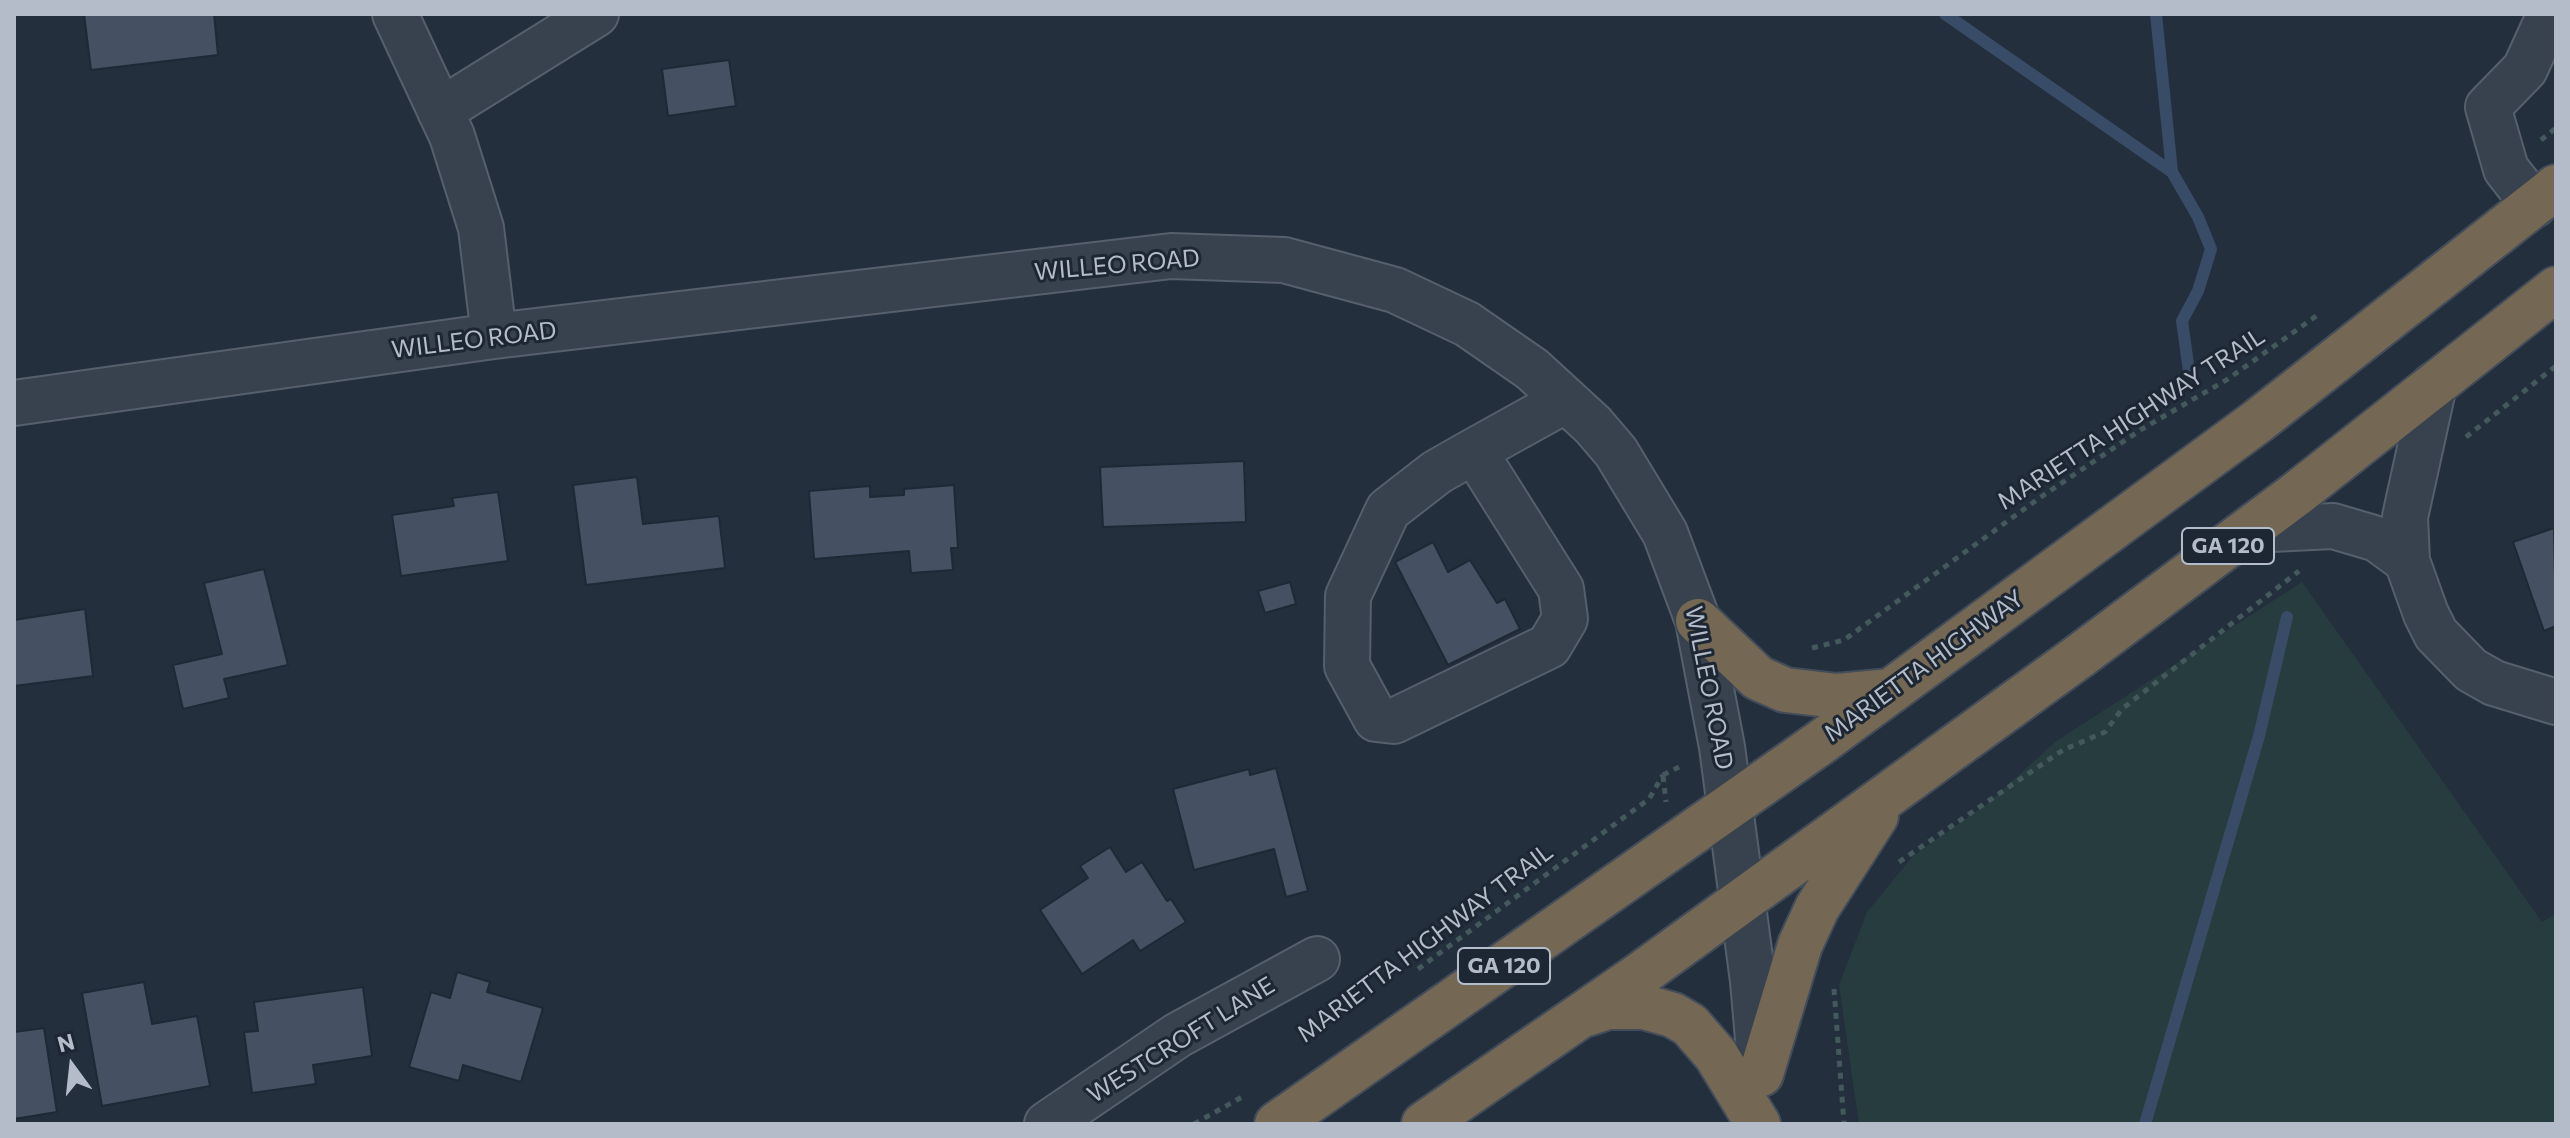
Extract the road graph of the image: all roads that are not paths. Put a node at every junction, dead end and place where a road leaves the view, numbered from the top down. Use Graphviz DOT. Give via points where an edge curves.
graph roads {
  1 [pos="395,14"];
  2 [pos="596,14"];
  3 [pos="2550,14"];
  4 [pos="440,111"];
  5 [pos="2545,196"];
  6 [pos="2556,289"];
  7 [pos="494,336"];
  8 [pos="2434,385"];
  9 [pos="1566,400"];
  10 [pos="14,403"];
  11 [pos="1474,451"];
  12 [pos="2250,530"];
  13 [pos="2407,561"];
  14 [pos="1698,621"];
  15 [pos="1891,691"];
  16 [pos="2556,702"];
  17 [pos="1892,792"];
  18 [pos="1732,808"];
  19 [pos="1743,901"];
  20 [pos="1317,959"];
  21 [pos="1581,1016"];
  22 [pos="1761,1074"];
  23 [pos="1264,1108"];
  24 [pos="1047,1124"];
  25 [pos="1424,1124"];
  26 [pos="1758,1124"];
  27 [pos="1765,1124"];
  1 -- 4 [label="street"];
  2 -- 4 [label="street"];
  3 -- 5 [label="street" via="2525,69 2488,107 2506,169"];
  4 -- 7 [label="street" via="481,228"];
  5 -- 15 [label="highway, MARIETTA HIGHWAY / GA 120" via="2258,421"];
  6 -- 8 [label="highway, GA 120"];
  7 -- 9 [label="street, WILLEO ROAD" via="1171,256 1284,260 1395,290 1467,324"];
  7 -- 10 [label="street, WILLEO ROAD"];
  8 -- 12 [label="highway, GA 120"];
  8 -- 13 [label="street" via="2405,517"];
  9 -- 11 [label="street"];
  9 -- 14 [label="street, WILLEO ROAD" via="1593,425 1636,482 1671,546"];
  11 -- 11 [label="street" via="1388,510 1348,596 1347,666 1376,719 1394,721 1549,646 1565,619 1561,589"];
  12 -- 13 [label="street" via="2305,525 2351,530 2377,539"];
  12 -- 17 [label="highway, GA 120"];
  13 -- 16 [label="street" via="2426,614 2454,655 2494,683"];
  14 -- 15 [label="highway" via="1758,678 1785,690 1837,696"];
  14 -- 18 [label="street, WILLEO ROAD"];
  15 -- 18 [label="highway, MARIETTA HIGHWAY / GA 120"];
  17 -- 19 [label="highway, GA 120"];
  17 -- 22 [label="highway" via="1809,924"];
  18 -- 19 [label="street, WILLEO ROAD"];
  18 -- 23 [label="highway, MARIETTA HIGHWAY / GA 120"];
  19 -- 21 [label="highway, GA 120"];
  19 -- 22 [label="street, WILLEO ROAD"];
  20 -- 24 [label="street, WESTCROFT LANE" via="1178,1035"];
  21 -- 25 [label="highway, GA 120"];
  21 -- 26 [label="highway" via="1608,1007 1644,1007 1690,1025 1716,1055"];
  22 -- 27 [label="street, WILLEO ROAD"];
}
